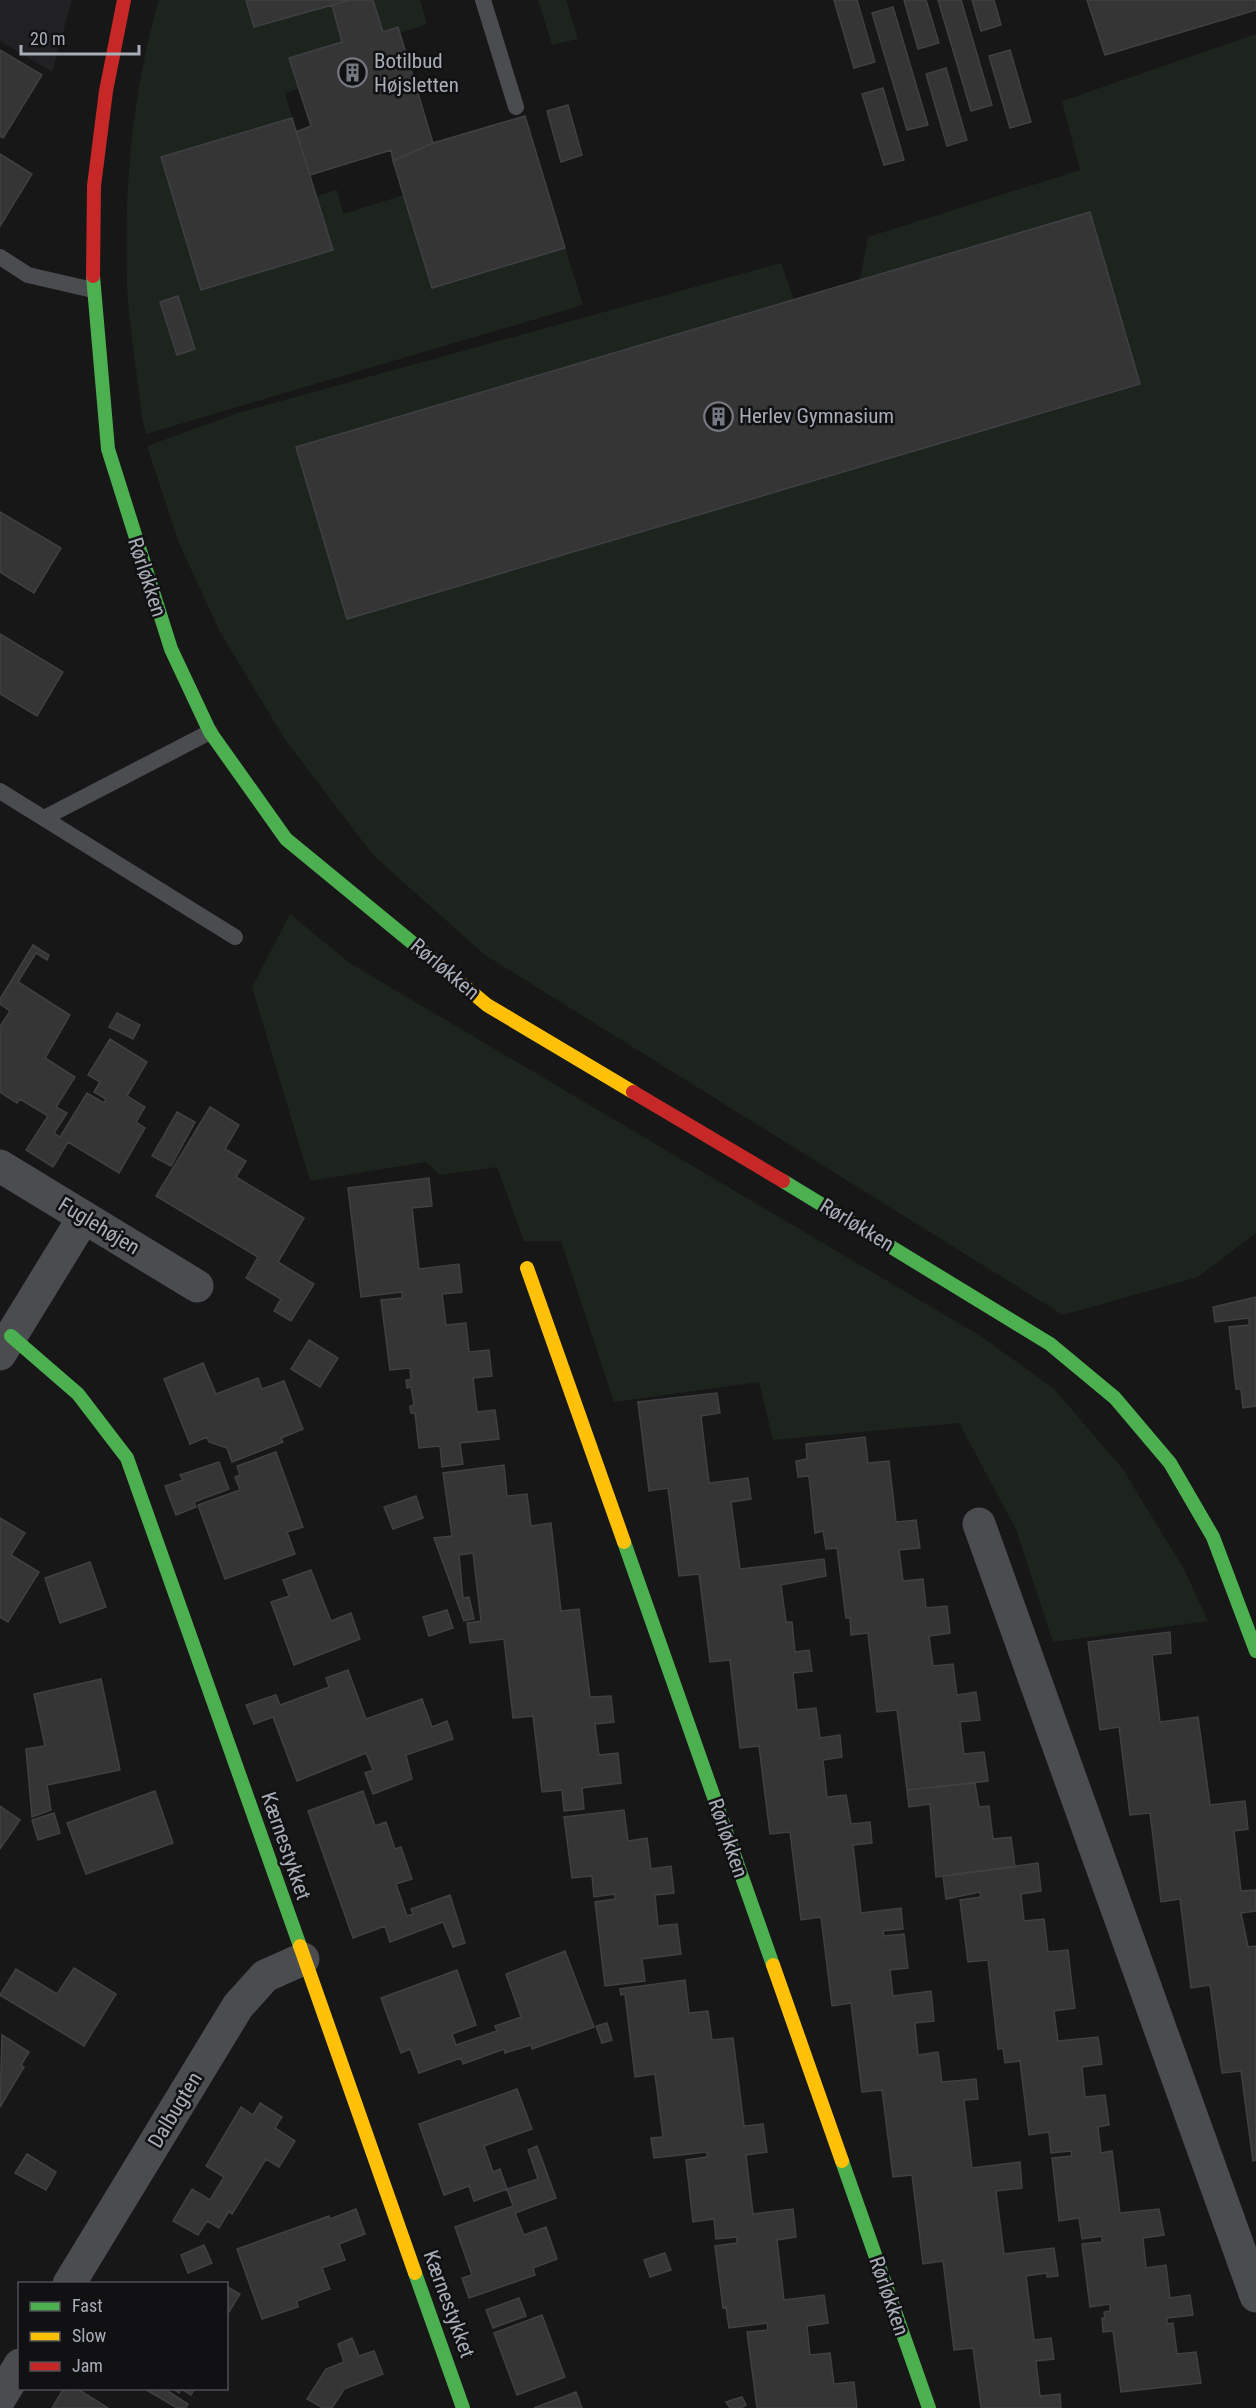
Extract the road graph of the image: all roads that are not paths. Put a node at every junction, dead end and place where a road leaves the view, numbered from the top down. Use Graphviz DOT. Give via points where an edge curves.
graph roads {
  1 [pos="124,0"];
  2 [pos="483,0"];
  3 [pos="516,107"];
  4 [pos="0,257"];
  5 [pos="93,290"];
  6 [pos="210,732"];
  7 [pos="0,790"];
  8 [pos="44,818"];
  9 [pos="235,937"];
  10 [pos="0,1166"];
  11 [pos="84,1217"];
  12 [pos="527,1268"];
  13 [pos="198,1286"];
  14 [pos="6,1345"];
  15 [pos="979,1524"];
  16 [pos="1256,1651"];
  17 [pos="303,1959"];
  18 [pos="70,2282"];
  19 [pos="1256,2296"];
  20 [pos="18,2369"];
  21 [pos="0,2398"];
  22 [pos="463,2408"];
  23 [pos="929,2408"];
  1 -- 5 [label="street, Rørløkken" via="106,91 94,186"];
  2 -- 3 [label="lane"];
  4 -- 5 [label="lane" via="28,275"];
  5 -- 6 [label="street, Rørløkken" via="108,449 171,649"];
  6 -- 8 [label="lane"];
  6 -- 16 [label="street, Rørløkken" via="286,839 487,1005 1031,1332 1115,1398 1170,1463 1213,1537"];
  7 -- 8 [label="lane"];
  8 -- 9 [label="lane"];
  10 -- 11 [label="street, Fuglehøjen"];
  11 -- 13 [label="street, Fuglehøjen"];
  11 -- 14 [label="street"];
  12 -- 23 [label="street, Rørløkken"];
  14 -- 17 [label="street, Kærnestykket" via="78,1394 127,1458"];
  15 -- 19 [label="street"];
  17 -- 18 [label="street, Dalbugten" via="265,1976 238,2006"];
  17 -- 22 [label="street, Kærnestykket"];
  20 -- 21 [label="street"];
}
